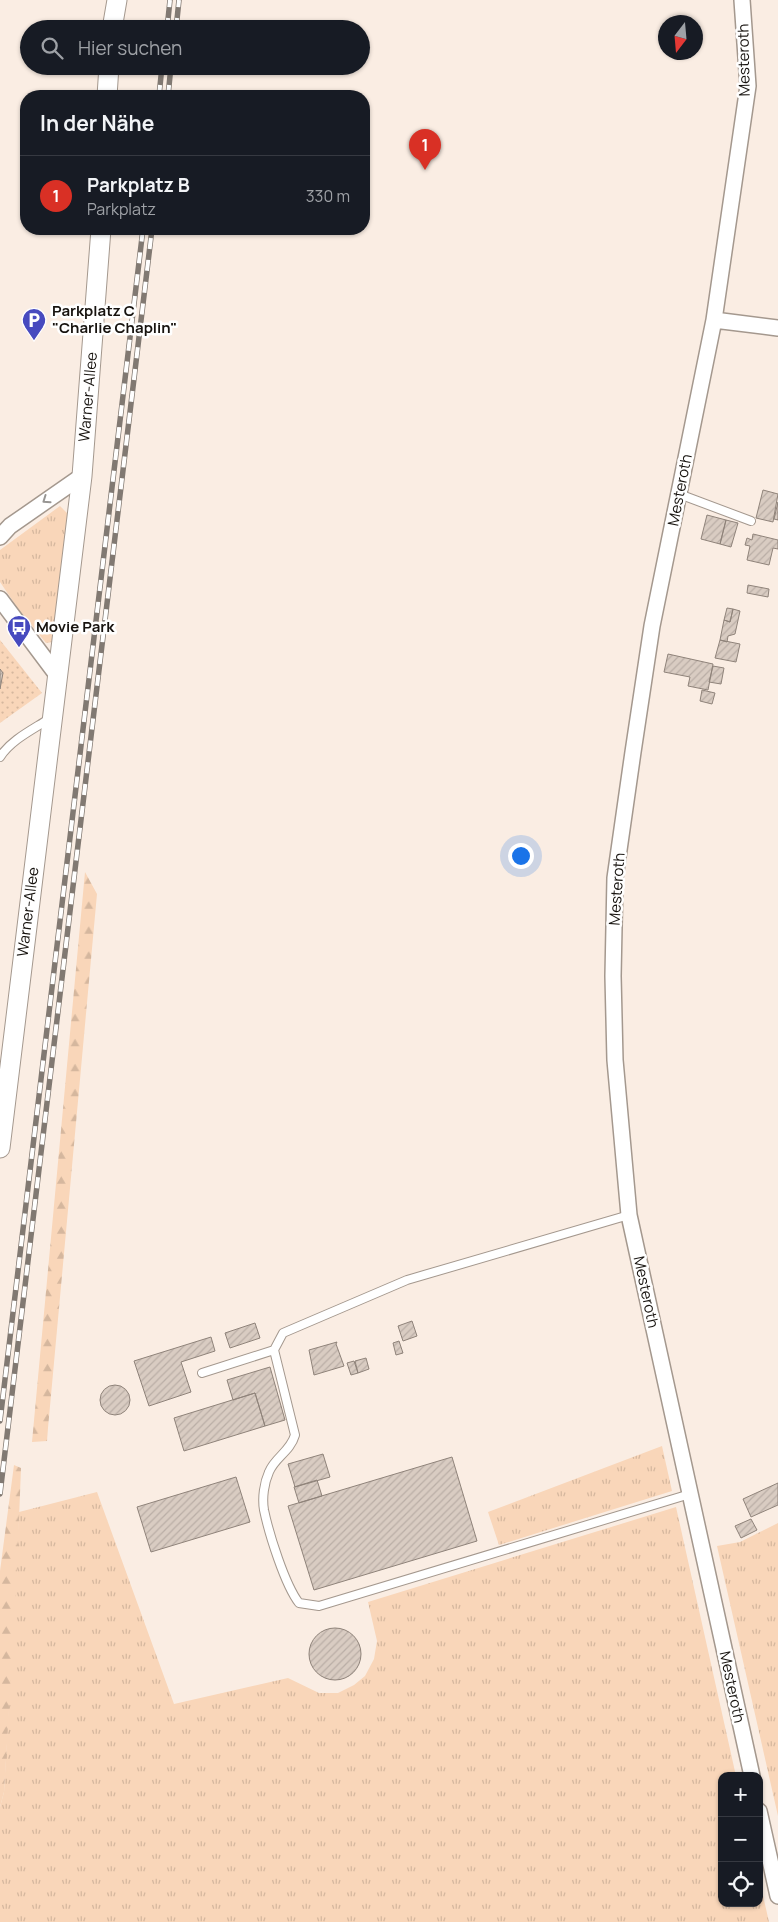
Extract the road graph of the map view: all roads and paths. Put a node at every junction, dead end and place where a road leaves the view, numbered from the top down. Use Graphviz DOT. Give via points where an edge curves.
graph roads {
  1 [pos="117,0"];
  2 [pos="742,0"];
  3 [pos="114,20"];
  4 [pos="108,75"];
  5 [pos="107,90"];
  6 [pos="100,235"];
  7 [pos="714,320"];
  8 [pos="778,328"];
  9 [pos="82,476"];
  10 [pos="679,494"];
  11 [pos="751,521"];
  12 [pos="0,537"];
  13 [pos="0,599"];
  14 [pos="56,675"];
  15 [pos="51,718"];
  16 [pos="0,757"];
  17 [pos="0,1148"];
  18 [pos="629,1215"];
  19 [pos="274,1350"];
  20 [pos="202,1373"];
  21 [pos="690,1494"];
  22 [pos="751,1772"];
  23 [pos="760,1817"];
  24 [pos="778,1896"];
  1 -- 3 [label="street"];
  2 -- 7 [label="street, Mesteroth" via="748,86"];
  4 -- 5 [label="street"];
  6 -- 9 [label="street, Warner-Allee"];
  7 -- 8 [label="street"];
  7 -- 10 [label="street, Mesteroth"];
  9 -- 12 [label="street, one-way" via="10,526"];
  9 -- 14 [label="street, Warner-Allee"];
  10 -- 11 [label="lane"];
  10 -- 18 [label="street, Mesteroth" via="652,626 615,878 614,1043"];
  13 -- 14 [label="street"];
  14 -- 15 [label="street, Warner-Allee"];
  15 -- 16 [label="lane" via="19,738"];
  15 -- 17 [label="street, Warner-Allee"];
  18 -- 19 [label="lane" via="406,1280 283,1333"];
  18 -- 21 [label="street, Mesteroth"];
  19 -- 20 [label="lane"];
  19 -- 21 [label="lane" via="295,1436 292,1446 269,1471 264,1509 289,1590 299,1604 319,1606"];
  21 -- 22 [label="street, Mesteroth"];
  23 -- 24 [label="street"];
}
